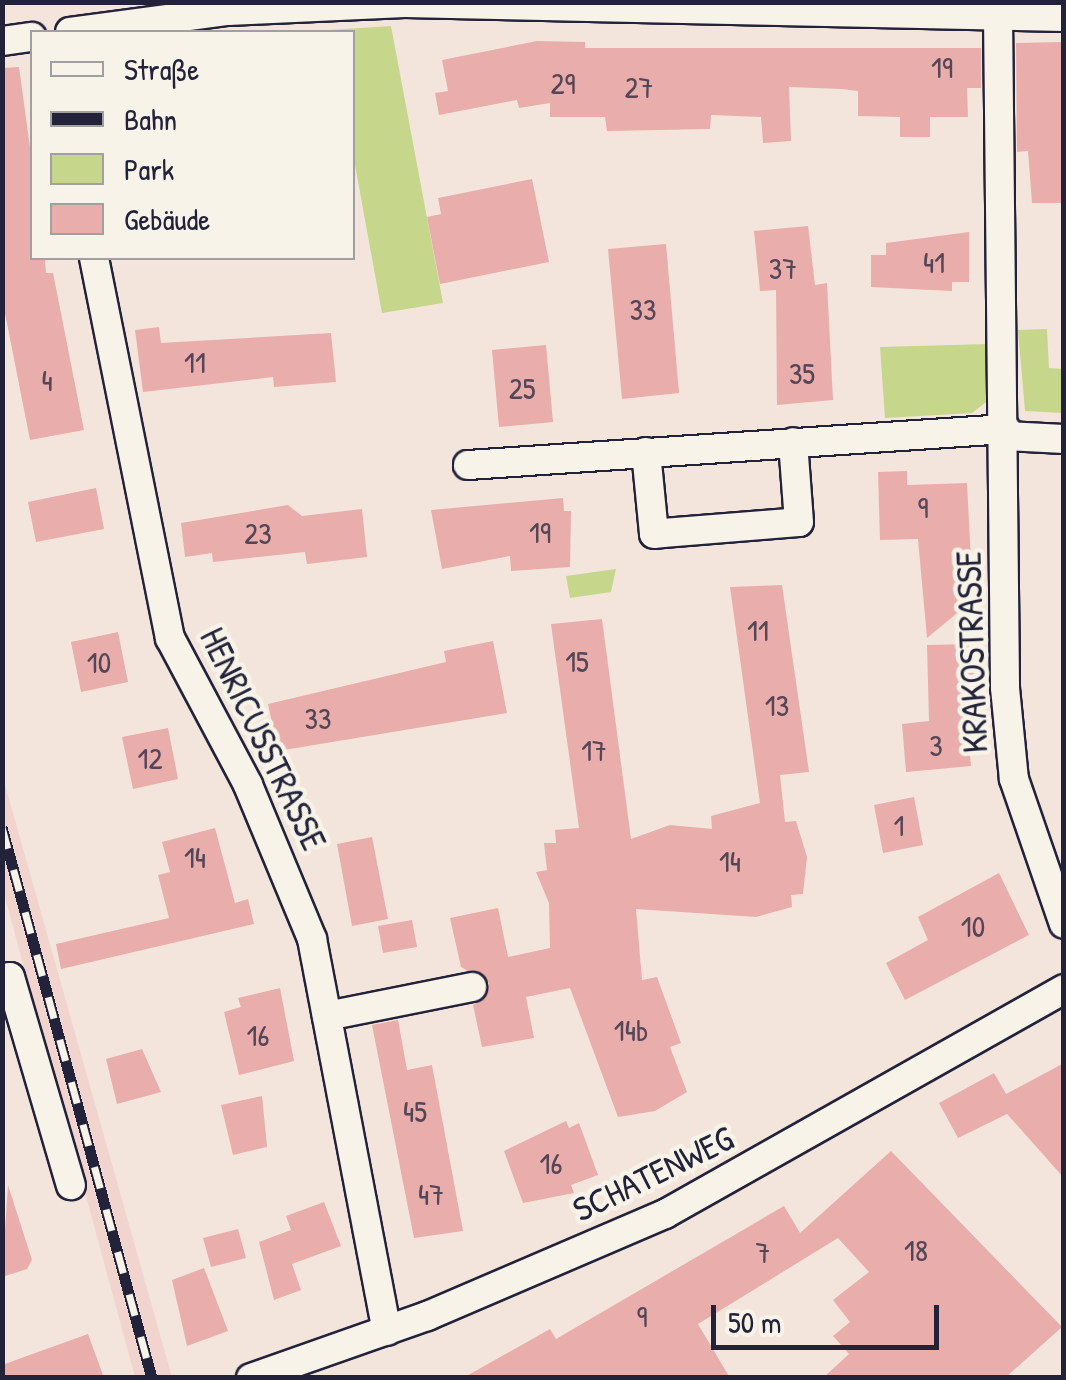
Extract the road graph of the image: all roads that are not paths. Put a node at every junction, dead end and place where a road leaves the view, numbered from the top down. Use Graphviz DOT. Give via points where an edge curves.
graph roads {
  1 [pos="998,15"];
  2 [pos="1064,17"];
  3 [pos="85,30"];
  4 [pos="30,37"];
  5 [pos="2,41"];
  6 [pos="94,260"];
  7 [pos="1006,433"];
  8 [pos="1064,439"];
  9 [pos="793,442"];
  10 [pos="646,452"];
  11 [pos="468,465"];
  12 [pos="1064,924"];
  13 [pos="2,979"];
  14 [pos="472,987"];
  15 [pos="1064,988"];
  16 [pos="327,1016"];
  17 [pos="71,1185"];
  18 [pos="387,1331"];
  19 [pos="251,1378"];
  1 -- 2 [label="street"];
  1 -- 3 [label="street" via="405,3 228,11"];
  1 -- 7 [label="street, KRAKOSTRASSE"];
  4 -- 5 [label="street"];
  6 -- 16 [label="street, HENRICUSSTRASSE" via="170,638 293,884"];
  7 -- 8 [label="street"];
  7 -- 9 [label="street"];
  7 -- 12 [label="street, KRAKOSTRASSE" via="1005,688 1014,779"];
  9 -- 10 [label="street"];
  9 -- 10 [label="street" via="798,522 663,534 654,534"];
  10 -- 11 [label="street"];
  13 -- 17 [label="street" via="10,977"];
  14 -- 16 [label="street"];
  15 -- 18 [label="street, SCHATENWEG" via="665,1214"];
  16 -- 18 [label="street, HENRICUSSTRASSE"];
  18 -- 19 [label="street, SCHATENWEG"];
}
